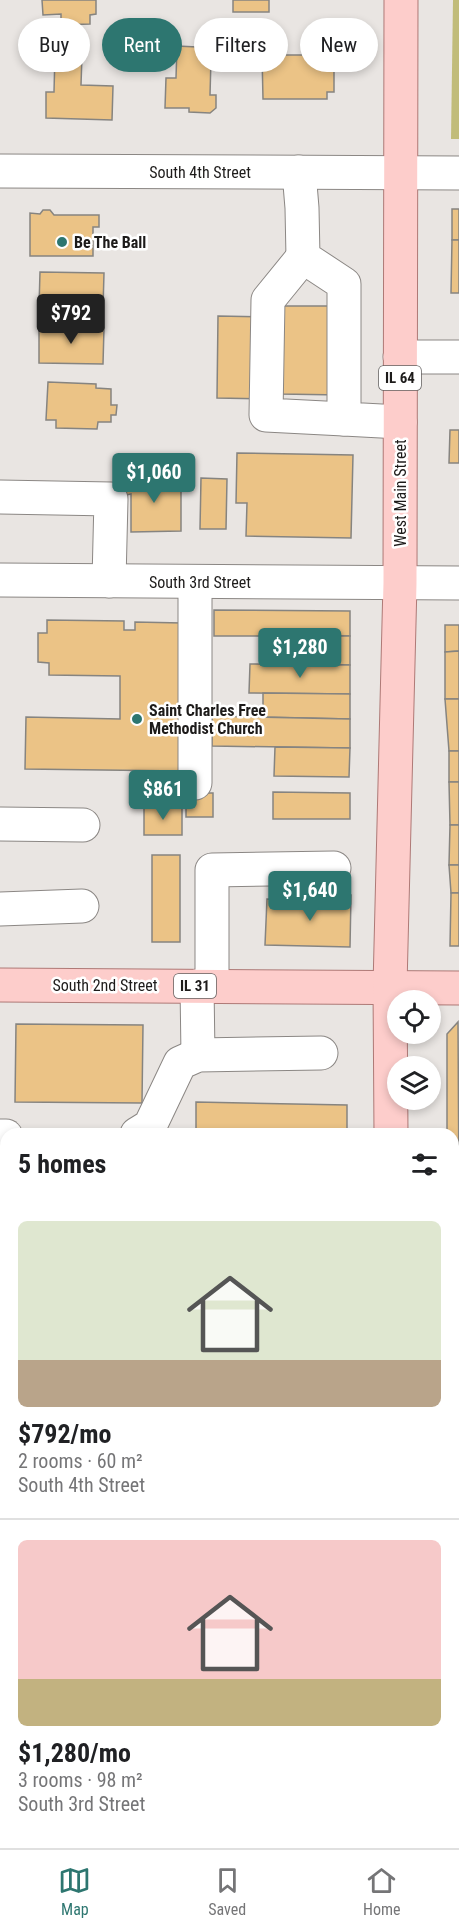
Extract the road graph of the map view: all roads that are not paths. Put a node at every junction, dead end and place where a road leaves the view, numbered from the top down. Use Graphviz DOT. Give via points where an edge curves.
graph roads {
  1 [pos="401,0"];
  2 [pos="0,171"];
  3 [pos="299,172"];
  4 [pos="401,172"];
  5 [pos="459,173"];
  6 [pos="303,257"];
  7 [pos="400,357"];
  8 [pos="459,357"];
  9 [pos="345,419"];
  10 [pos="400,422"];
  11 [pos="0,497"];
  12 [pos="0,580"];
  13 [pos="109,581"];
  14 [pos="195,582"];
  15 [pos="400,583"];
  16 [pos="459,584"];
  17 [pos="195,783"];
  18 [pos="0,824"];
  19 [pos="83,825"];
  20 [pos="334,868"];
  21 [pos="82,906"];
  22 [pos="0,909"];
  23 [pos="0,985"];
  24 [pos="205,986"];
  25 [pos="390,986"];
  26 [pos="459,988"];
  27 [pos="321,1053"];
  28 [pos="198,1055"];
  29 [pos="147,1128"];
  30 [pos="391,1128"];
  1 -- 4 [label="main road, West Main Street / IL 64"];
  2 -- 3 [label="street, South 4th Street"];
  3 -- 4 [label="street, South 4th Street"];
  3 -- 6 [label="street"];
  4 -- 5 [label="street, South 4th Street"];
  4 -- 7 [label="main road, West Main Street / IL 64"];
  6 -- 9 [label="street" via="344,284"];
  6 -- 9 [label="street" via="267,300 266,416"];
  7 -- 8 [label="street"];
  7 -- 10 [label="main road, West Main Street / IL 64"];
  9 -- 10 [label="street"];
  10 -- 15 [label="main road, West Main Street / IL 64"];
  11 -- 13 [label="street" via="111,499"];
  12 -- 13 [label="street, South 3rd Street"];
  13 -- 14 [label="street, South 3rd Street"];
  14 -- 15 [label="street, South 3rd Street"];
  14 -- 17 [label="street"];
  15 -- 16 [label="street, South 3rd Street"];
  15 -- 25 [label="main road, West Main Street / IL 64"];
  18 -- 19 [label="street"];
  20 -- 24 [label="street" via="212,870"];
  21 -- 22 [label="street"];
  23 -- 24 [label="main road, South 2nd Street / IL 31"];
  24 -- 25 [label="main road, South 2nd Street / IL 31"];
  24 -- 28 [label="street"];
  25 -- 26 [label="main road, IL 31"];
  25 -- 30 [label="main road, IL 64"];
  27 -- 28 [label="street"];
  28 -- 29 [label="street" via="180,1063"];
}
